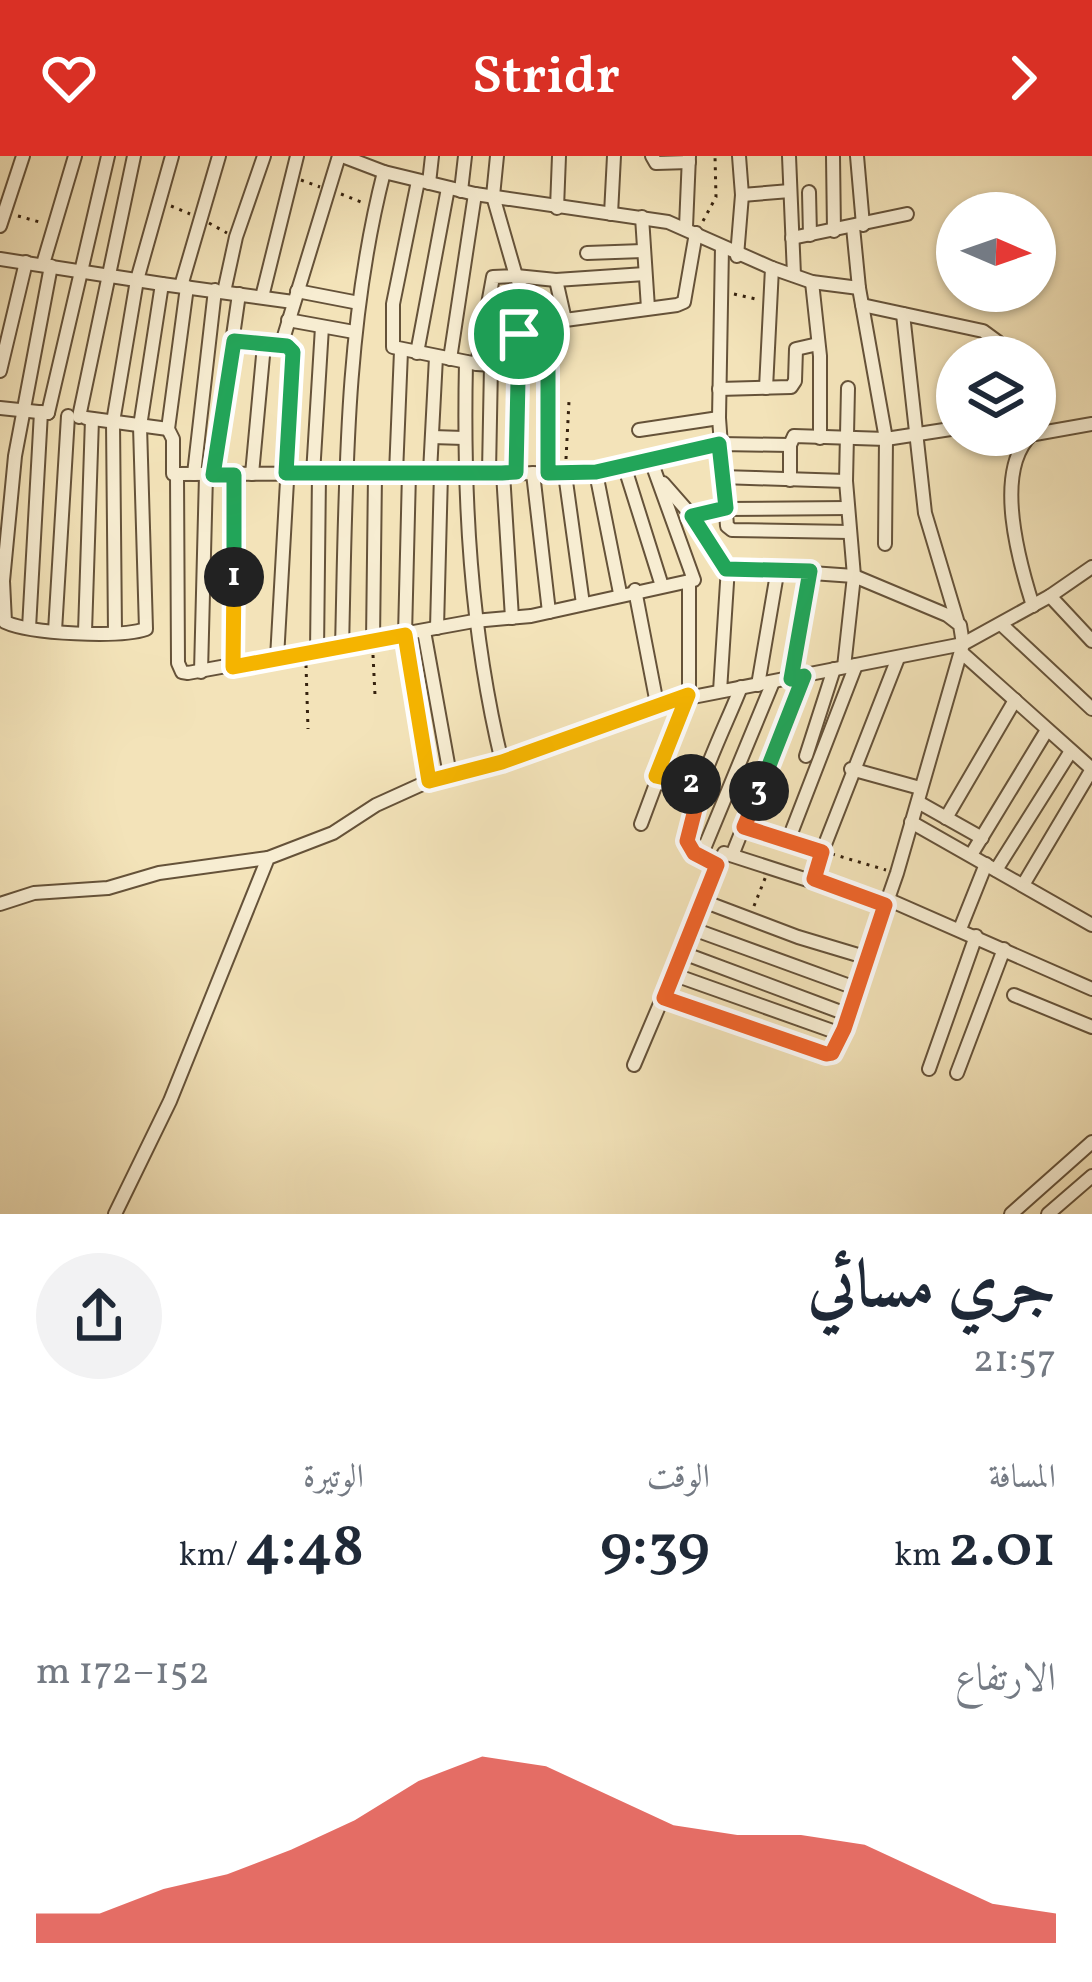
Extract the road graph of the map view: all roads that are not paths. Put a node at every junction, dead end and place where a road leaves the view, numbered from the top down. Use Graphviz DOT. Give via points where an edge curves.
graph roads {
  1 [pos="23,156"];
  2 [pos="75,156"];
  3 [pos="108,156"];
  4 [pos="134,156"];
  5 [pos="172,156"];
  6 [pos="219,156"];
  7 [pos="264,156"];
  8 [pos="297,156"];
  9 [pos="399,156"];
  10 [pos="432,156"];
  11 [pos="464,156"];
  12 [pos="497,156"];
  13 [pos="559,156"];
  14 [pos="614,156"];
  15 [pos="652,156"];
  16 [pos="739,156"];
  17 [pos="789,156"];
  18 [pos="833,156"];
  19 [pos="857,156"];
  20 [pos="345,157"];
  21 [pos="688,159"];
  22 [pos="390,174"];
  23 [pos="423,182"];
  24 [pos="461,191"];
  25 [pos="790,191"];
  26 [pos="809,192"];
  27 [pos="742,195"];
  28 [pos="493,196"];
  29 [pos="557,208"];
  30 [pos="611,214"];
  31 [pos="908,214"];
  32 [pos="642,217"];
  33 [pos="2,220"];
  34 [pos="858,226"];
  35 [pos="691,230"];
  36 [pos="834,231"];
  37 [pos="809,235"];
  38 [pos="792,238"];
  39 [pos="722,247"];
  40 [pos="643,251"];
  41 [pos="587,253"];
  42 [pos="737,256"];
  43 [pos="0,259"];
  44 [pos="26,262"];
  45 [pos="47,265"];
  46 [pos="772,268"];
  47 [pos="80,269"];
  48 [pos="106,274"];
  49 [pos="645,274"];
  50 [pos="794,275"];
  51 [pos="517,276"];
  52 [pos="137,280"];
  53 [pos="556,280"];
  54 [pos="812,282"];
  55 [pos="162,284"];
  56 [pos="689,286"];
  57 [pos="184,287"];
  58 [pos="859,288"];
  59 [pos="226,292"];
  60 [pos="721,292"];
  61 [pos="295,296"];
  62 [pos="262,297"];
  63 [pos="358,303"];
  64 [pos="862,305"];
  65 [pos="648,308"];
  66 [pos="903,314"];
  67 [pos="288,320"];
  68 [pos="322,327"];
  69 [pos="484,329"];
  70 [pos="354,332"];
  71 [pos="519,334"];
  72 [pos="541,334"];
  73 [pos="989,336"];
  74 [pos="234,341"];
  75 [pos="818,344"];
  76 [pos="264,345"];
  77 [pos="281,346"];
  78 [pos="400,351"];
  79 [pos="417,353"];
  80 [pos="443,358"];
  81 [pos="478,364"];
  82 [pos="517,368"];
  83 [pos="548,368"];
  84 [pos="0,370"];
  85 [pos="766,388"];
  86 [pos="848,388"];
  87 [pos="719,389"];
  88 [pos="0,408"];
  89 [pos="22,410"];
  90 [pos="45,412"];
  91 [pos="80,418"];
  92 [pos="719,418"];
  93 [pos="113,422"];
  94 [pos="1092,424"];
  95 [pos="140,426"];
  96 [pos="168,429"];
  97 [pos="639,430"];
  98 [pos="936,431"];
  99 [pos="1056,431"];
  100 [pos="916,434"];
  101 [pos="432,436"];
  102 [pos="464,438"];
  103 [pos="820,438"];
  104 [pos="847,440"];
  105 [pos="886,440"];
  106 [pos="719,444"];
  107 [pos="790,446"];
  108 [pos="1018,456"];
  109 [pos="650,458"];
  110 [pos="624,466"];
  111 [pos="436,472"];
  112 [pos="465,472"];
  113 [pos="502,472"];
  114 [pos="596,472"];
  115 [pos="286,473"];
  116 [pos="402,473"];
  117 [pos="541,473"];
  118 [pos="252,474"];
  119 [pos="316,474"];
  120 [pos="346,474"];
  121 [pos="375,474"];
  122 [pos="565,474"];
  123 [pos="177,475"];
  124 [pos="204,475"];
  125 [pos="234,475"];
  126 [pos="655,475"];
  127 [pos="721,477"];
  128 [pos="790,480"];
  129 [pos="845,481"];
  130 [pos="726,508"];
  131 [pos="848,508"];
  132 [pos="692,516"];
  133 [pos="850,532"];
  134 [pos="885,544"];
  135 [pos="1092,567"];
  136 [pos="778,568"];
  137 [pos="726,569"];
  138 [pos="810,571"];
  139 [pos="854,576"];
  140 [pos="1079,577"];
  141 [pos="689,581"];
  142 [pos="662,586"];
  143 [pos="1092,589"];
  144 [pos="635,590"];
  145 [pos="620,593"];
  146 [pos="1050,596"];
  147 [pos="583,604"];
  148 [pos="1033,606"];
  149 [pos="549,612"];
  150 [pos="512,618"];
  151 [pos="957,620"];
  152 [pos="474,621"];
  153 [pos="1003,625"];
  154 [pos="29,628"];
  155 [pos="430,630"];
  156 [pos="56,631"];
  157 [pos="85,632"];
  158 [pos="115,632"];
  159 [pos="405,635"];
  160 [pos="373,641"];
  161 [pos="1092,641"];
  162 [pos="342,648"];
  163 [pos="962,648"];
  164 [pos="311,653"];
  165 [pos="277,658"];
  166 [pos="898,658"];
  167 [pos="233,667"];
  168 [pos="845,667"];
  169 [pos="201,671"];
  170 [pos="798,678"];
  171 [pos="765,683"];
  172 [pos="741,687"];
  173 [pos="719,691"];
  174 [pos="688,695"];
  175 [pos="1015,700"];
  176 [pos="657,704"];
  177 [pos="1092,709"];
  178 [pos="1047,730"];
  179 [pos="777,748"];
  180 [pos="1071,751"];
  181 [pos="806,755"];
  182 [pos="821,760"];
  183 [pos="502,762"];
  184 [pos="851,769"];
  185 [pos="1092,769"];
  186 [pos="450,775"];
  187 [pos="429,781"];
  188 [pos="919,795"];
  189 [pos="946,818"];
  190 [pos="911,822"];
  191 [pos="640,824"];
  192 [pos="982,838"];
  193 [pos="788,841"];
  194 [pos="822,852"];
  195 [pos="734,854"];
  196 [pos="971,855"];
  197 [pos="701,856"];
  198 [pos="268,858"];
  199 [pos="717,865"];
  200 [pos="991,867"];
  201 [pos="1022,885"];
  202 [pos="703,901"];
  203 [pos="886,902"];
  204 [pos="0,904"];
  205 [pos="1092,925"];
  206 [pos="693,928"];
  207 [pos="959,929"];
  208 [pos="976,936"];
  209 [pos="1004,949"];
  210 [pos="683,953"];
  211 [pos="868,958"];
  212 [pos="675,975"];
  213 [pos="1092,988"];
  214 [pos="858,989"];
  215 [pos="1013,994"];
  216 [pos="664,998"];
  217 [pos="849,1015"];
  218 [pos="1092,1027"];
  219 [pos="842,1034"];
  220 [pos="634,1065"];
  221 [pos="929,1069"];
  222 [pos="957,1072"];
  223 [pos="1092,1142"];
  224 [pos="1092,1176"];
  225 [pos="115,1214"];
  226 [pos="1011,1214"];
  227 [pos="1048,1214"];
  1 -- 33 [label="street"];
  2 -- 45 [label="street"];
  3 -- 47 [label="street"];
  4 -- 48 [label="street"];
  5 -- 52 [label="street"];
  6 -- 57 [label="street"];
  7 -- 59 [label="street"];
  8 -- 62 [label="street"];
  9 -- 22 [label="street"];
  10 -- 23 [label="street"];
  11 -- 24 [label="street"];
  12 -- 28 [label="street"];
  13 -- 29 [label="street"];
  14 -- 30 [label="street"];
  15 -- 21 [label="street" via="656,163"];
  16 -- 27 [label="street"];
  17 -- 25 [label="street"];
  18 -- 36 [label="street"];
  19 -- 34 [label="street"];
  20 -- 22 [label="street"];
  20 -- 61 [label="street"];
  21 -- 35 [label="street"];
  22 -- 23 [label="street"];
  22 -- 63 [label="street" via="375,207"];
  23 -- 24 [label="street"];
  23 -- 78 [label="street" via="390,330"];
  24 -- 28 [label="street"];
  24 -- 79 [label="street"];
  24 -- 80 [label="street"];
  25 -- 27 [label="street"];
  25 -- 38 [label="street"];
  26 -- 37 [label="street"];
  27 -- 42 [label="street"];
  28 -- 29 [label="street"];
  28 -- 51 [label="street"];
  29 -- 30 [label="street"];
  30 -- 32 [label="street"];
  31 -- 34 [label="street"];
  32 -- 35 [label="street"];
  32 -- 40 [label="street"];
  34 -- 36 [label="street"];
  34 -- 58 [label="street"];
  35 -- 39 [label="street"];
  35 -- 56 [label="street"];
  36 -- 37 [label="street"];
  37 -- 38 [label="street"];
  38 -- 50 [label="street"];
  39 -- 42 [label="street"];
  39 -- 60 [label="street"];
  40 -- 41 [label="street"];
  40 -- 49 [label="street"];
  42 -- 46 [label="street"];
  43 -- 44 [label="street"];
  44 -- 45 [label="street"];
  44 -- 84 [label="street"];
  45 -- 47 [label="street"];
  45 -- 89 [label="street"];
  46 -- 50 [label="street"];
  46 -- 85 [label="street"];
  47 -- 48 [label="street"];
  47 -- 90 [label="street"];
  48 -- 52 [label="street"];
  48 -- 91 [label="street"];
  49 -- 53 [label="street"];
  49 -- 65 [label="street"];
  50 -- 54 [label="street"];
  51 -- 53 [label="street"];
  51 -- 69 [label="street" via="493,277"];
  51 -- 72 [label="street"];
  52 -- 55 [label="street"];
  52 -- 93 [label="street"];
  53 -- 65 [label="street" via="565,320"];
  54 -- 58 [label="street"];
  54 -- 75 [label="street"];
  55 -- 57 [label="street"];
  55 -- 95 [label="street"];
  56 -- 60 [label="street"];
  56 -- 65 [label="street" via="684,302"];
  57 -- 59 [label="street"];
  57 -- 96 [label="street"];
  58 -- 64 [label="street"];
  59 -- 62 [label="street"];
  59 -- 74 [label="street"];
  59 -- 124 [label="street"];
  60 -- 87 [label="street"];
  61 -- 62 [label="street"];
  61 -- 63 [label="street"];
  61 -- 67 [label="street"];
  63 -- 70 [label="street"];
  64 -- 66 [label="street"];
  64 -- 105 [label="street"];
  66 -- 73 [label="street"];
  66 -- 100 [label="street"];
  67 -- 68 [label="street"];
  67 -- 77 [label="street"];
  68 -- 70 [label="street"];
  68 -- 119 [label="street"];
  69 -- 71 [label="street"];
  69 -- 81 [label="street"];
  70 -- 120 [label="street"];
  71 -- 72 [label="street"];
  71 -- 82 [label="street"];
  72 -- 83 [label="street"];
  74 -- 76 [label="street"];
  74 -- 124 [label="street"];
  75 -- 85 [label="street" via="796,349 791,387"];
  75 -- 103 [label="street"];
  76 -- 77 [label="street"];
  76 -- 118 [label="street"];
  77 -- 115 [label="street" via="291,348 294,363"];
  78 -- 79 [label="street"];
  78 -- 116 [label="street"];
  79 -- 80 [label="street"];
  80 -- 81 [label="street"];
  80 -- 101 [label="street"];
  81 -- 82 [label="street"];
  81 -- 102 [label="street"];
  81 -- 113 [label="street"];
  82 -- 83 [label="street"];
  82 -- 113 [label="street"];
  83 -- 117 [label="street"];
  85 -- 87 [label="street"];
  86 -- 104 [label="street"];
  87 -- 92 [label="street"];
  88 -- 89 [label="street"];
  89 -- 90 [label="street"];
  89 -- 154 [label="street" via="2,615"];
  90 -- 91 [label="street"];
  90 -- 154 [label="street"];
  91 -- 93 [label="street"];
  91 -- 156 [label="street"];
  91 -- 157 [label="street"];
  92 -- 97 [label="street"];
  92 -- 106 [label="street"];
  93 -- 95 [label="street"];
  93 -- 158 [label="street"];
  94 -- 99 [label="street"];
  95 -- 96 [label="street"];
  95 -- 158 [label="street" via="147,623 142,632"];
  96 -- 123 [label="street"];
  98 -- 100 [label="street"];
  100 -- 105 [label="street"];
  100 -- 151 [label="street" via="926,513"];
  101 -- 102 [label="street"];
  101 -- 111 [label="street"];
  102 -- 112 [label="street"];
  103 -- 104 [label="street"];
  103 -- 107 [label="street" via="794,436"];
  104 -- 105 [label="street"];
  104 -- 129 [label="street"];
  105 -- 134 [label="street"];
  106 -- 107 [label="street"];
  106 -- 109 [label="street"];
  106 -- 127 [label="street"];
  107 -- 128 [label="street"];
  108 -- 148 [label="street" via="1012,528"];
  109 -- 110 [label="street"];
  109 -- 126 [label="street"];
  110 -- 114 [label="street"];
  110 -- 142 [label="street"];
  111 -- 112 [label="street"];
  111 -- 116 [label="street"];
  111 -- 155 [label="street"];
  112 -- 113 [label="street"];
  112 -- 152 [label="street"];
  113 -- 117 [label="street"];
  113 -- 150 [label="street"];
  114 -- 122 [label="street"];
  114 -- 145 [label="street"];
  115 -- 118 [label="street"];
  115 -- 119 [label="street"];
  115 -- 165 [label="street"];
  116 -- 121 [label="street"];
  116 -- 159 [label="street"];
  117 -- 122 [label="street"];
  117 -- 149 [label="street"];
  118 -- 125 [label="street"];
  119 -- 120 [label="street"];
  119 -- 164 [label="street"];
  120 -- 121 [label="street"];
  120 -- 162 [label="street"];
  121 -- 160 [label="street"];
  122 -- 147 [label="street"];
  123 -- 124 [label="street"];
  123 -- 169 [label="street" via="178,663 182,672"];
  124 -- 125 [label="street"];
  124 -- 169 [label="street"];
  125 -- 167 [label="street"];
  126 -- 132 [label="street"];
  126 -- 141 [label="street" via="695,574"];
  127 -- 128 [label="street"];
  127 -- 130 [label="street"];
  128 -- 129 [label="street"];
  129 -- 131 [label="street"];
  130 -- 131 [label="street"];
  130 -- 132 [label="street"];
  130 -- 133 [label="street" via="732,530"];
  131 -- 133 [label="street"];
  132 -- 137 [label="street"];
  133 -- 139 [label="street"];
  135 -- 140 [label="street"];
  136 -- 137 [label="street"];
  136 -- 138 [label="street"];
  136 -- 171 [label="street"];
  137 -- 173 [label="street"];
  138 -- 139 [label="street"];
  138 -- 170 [label="street"];
  139 -- 151 [label="street"];
  139 -- 168 [label="street"];
  140 -- 143 [label="street"];
  140 -- 146 [label="street"];
  141 -- 142 [label="street"];
  141 -- 174 [label="street"];
  142 -- 144 [label="street"];
  144 -- 145 [label="street"];
  144 -- 176 [label="street"];
  145 -- 147 [label="street"];
  146 -- 148 [label="street"];
  146 -- 161 [label="street"];
  147 -- 149 [label="street"];
  148 -- 153 [label="street"];
  149 -- 150 [label="street"];
  150 -- 152 [label="street"];
  151 -- 163 [label="street"];
  152 -- 155 [label="street"];
  152 -- 183 [label="street"];
  153 -- 163 [label="street"];
  153 -- 177 [label="street"];
  154 -- 156 [label="street"];
  155 -- 159 [label="street"];
  155 -- 186 [label="street"];
  156 -- 157 [label="street"];
  157 -- 158 [label="street"];
  159 -- 160 [label="street"];
  159 -- 187 [label="street"];
  160 -- 162 [label="street"];
  162 -- 164 [label="street"];
  163 -- 166 [label="street"];
  163 -- 175 [label="street"];
  163 -- 188 [label="street"];
  164 -- 165 [label="street"];
  165 -- 167 [label="street"];
  166 -- 168 [label="street"];
  166 -- 184 [label="street"];
  167 -- 169 [label="street"];
  168 -- 170 [label="street"];
  168 -- 181 [label="street"];
  168 -- 182 [label="street"];
  170 -- 171 [label="street"];
  170 -- 179 [label="street"];
  171 -- 172 [label="street"];
  171 -- 197 [label="street"];
  172 -- 173 [label="street"];
  172 -- 197 [label="street" via="687,841"];
  173 -- 174 [label="street"];
  174 -- 176 [label="street"];
  174 -- 191 [label="street"];
  175 -- 178 [label="street"];
  175 -- 189 [label="street"];
  176 -- 183 [label="street"];
  178 -- 180 [label="street"];
  178 -- 192 [label="street"];
  179 -- 181 [label="street"];
  179 -- 195 [label="street"];
  180 -- 185 [label="street"];
  180 -- 200 [label="street"];
  181 -- 182 [label="street"];
  182 -- 193 [label="street"];
  183 -- 186 [label="street"];
  184 -- 188 [label="street"];
  184 -- 194 [label="street"];
  185 -- 201 [label="street"];
  186 -- 187 [label="street"];
  187 -- 198 [label="street"];
  188 -- 189 [label="street"];
  188 -- 190 [label="street"];
  189 -- 192 [label="street"];
  190 -- 196 [label="street"];
  190 -- 203 [label="street"];
  192 -- 196 [label="street"];
  195 -- 199 [label="street" via="724,853"];
  195 -- 203 [label="street"];
  196 -- 200 [label="street"];
  197 -- 199 [label="street"];
  198 -- 204 [label="street"];
  198 -- 225 [label="street"];
  199 -- 202 [label="street"];
  200 -- 201 [label="street"];
  200 -- 207 [label="street"];
  201 -- 205 [label="street"];
  202 -- 206 [label="street"];
  202 -- 211 [label="street"];
  203 -- 207 [label="street"];
  203 -- 211 [label="street"];
  206 -- 210 [label="street"];
  206 -- 214 [label="street"];
  207 -- 208 [label="street"];
  208 -- 209 [label="street"];
  208 -- 221 [label="street"];
  209 -- 213 [label="street"];
  209 -- 222 [label="street"];
  210 -- 212 [label="street"];
  210 -- 217 [label="street"];
  211 -- 214 [label="street"];
  212 -- 216 [label="street"];
  212 -- 219 [label="street"];
  214 -- 217 [label="street"];
  215 -- 218 [label="street"];
  216 -- 219 [label="street" via="826,1054"];
  216 -- 220 [label="street"];
  217 -- 219 [label="street"];
  223 -- 226 [label="street"];
  224 -- 227 [label="street"];
}
